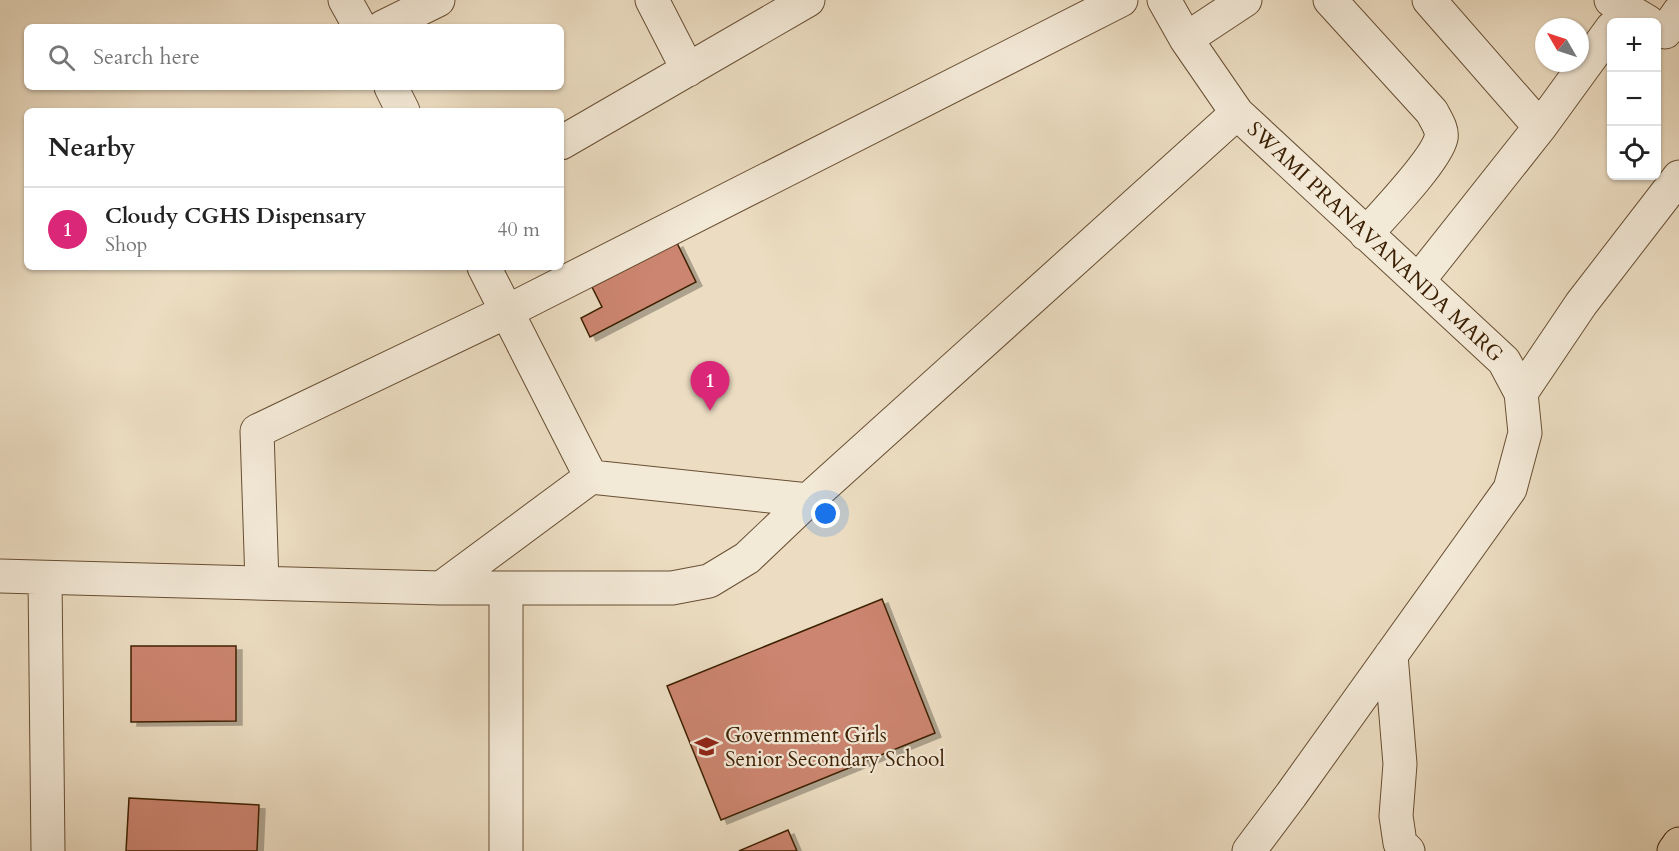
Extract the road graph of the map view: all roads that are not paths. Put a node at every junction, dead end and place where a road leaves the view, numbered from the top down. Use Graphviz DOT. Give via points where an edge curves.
graph roads {
  1 [pos="345,0"];
  2 [pos="438,0"];
  3 [pos="652,0"];
  4 [pos="808,0"];
  5 [pos="1121,0"];
  6 [pos="1164,0"];
  7 [pos="1245,0"];
  8 [pos="1330,0"];
  9 [pos="1429,0"];
  10 [pos="1679,12"];
  11 [pos="1622,17"];
  12 [pos="358,24"];
  13 [pos="389,24"];
  14 [pos="1661,30"];
  15 [pos="1186,39"];
  16 [pos="688,70"];
  17 [pos="392,90"];
  18 [pos="402,108"];
  19 [pos="1238,113"];
  20 [pos="1540,127"];
  21 [pos="564,141"];
  22 [pos="1679,177"];
  23 [pos="1366,234"];
  24 [pos="486,270"];
  25 [pos="1418,282"];
  26 [pos="508,311"];
  27 [pos="1521,393"];
  28 [pos="591,477"];
  29 [pos="808,500"];
  30 [pos="0,576"];
  31 [pos="45,578"];
  32 [pos="262,583"];
  33 [pos="441,588"];
  34 [pos="506,588"];
  35 [pos="1391,655"];
  36 [pos="1679,844"];
  37 [pos="48,851"];
  38 [pos="506,851"];
  39 [pos="1249,851"];
  40 [pos="1408,851"];
  41 [pos="1674,851"];
  1 -- 12 [label="street"];
  2 -- 13 [label="street"];
  3 -- 16 [label="street"];
  4 -- 16 [label="street"];
  5 -- 26 [label="street"];
  6 -- 15 [label="street, SWAMI PRANAVANANDA MARG"];
  7 -- 15 [label="street"];
  8 -- 23 [label="street" via="1432,112 1442,137 1433,157"];
  9 -- 20 [label="street"];
  10 -- 14 [label="street" via="1665,32"];
  11 -- 20 [label="street"];
  15 -- 19 [label="street, SWAMI PRANAVANANDA MARG"];
  16 -- 21 [label="street"];
  17 -- 18 [label="street"];
  19 -- 23 [label="street, SWAMI PRANAVANANDA MARG"];
  19 -- 29 [label="street"];
  20 -- 25 [label="street"];
  22 -- 27 [label="street" via="1581,304"];
  23 -- 25 [label="street, SWAMI PRANAVANANDA MARG"];
  24 -- 26 [label="street"];
  25 -- 27 [label="street, SWAMI PRANAVANANDA MARG" via="1504,361"];
  26 -- 28 [label="street"];
  26 -- 32 [label="street" via="257,431"];
  27 -- 35 [label="street, SWAMI PRANAVANANDA MARG" via="1525,433 1510,489"];
  28 -- 29 [label="street"];
  28 -- 33 [label="street"];
  29 -- 34 [label="street" via="747,558 709,580 672,588"];
  30 -- 31 [label="street"];
  31 -- 32 [label="street"];
  31 -- 37 [label="street"];
  32 -- 33 [label="street"];
  33 -- 34 [label="street"];
  34 -- 38 [label="street"];
  35 -- 39 [label="street, SWAMI PRANAVANANDA MARG"];
  35 -- 40 [label="street" via="1400,764 1396,816 1400,843"];
  36 -- 41 [label="main road"];
}
